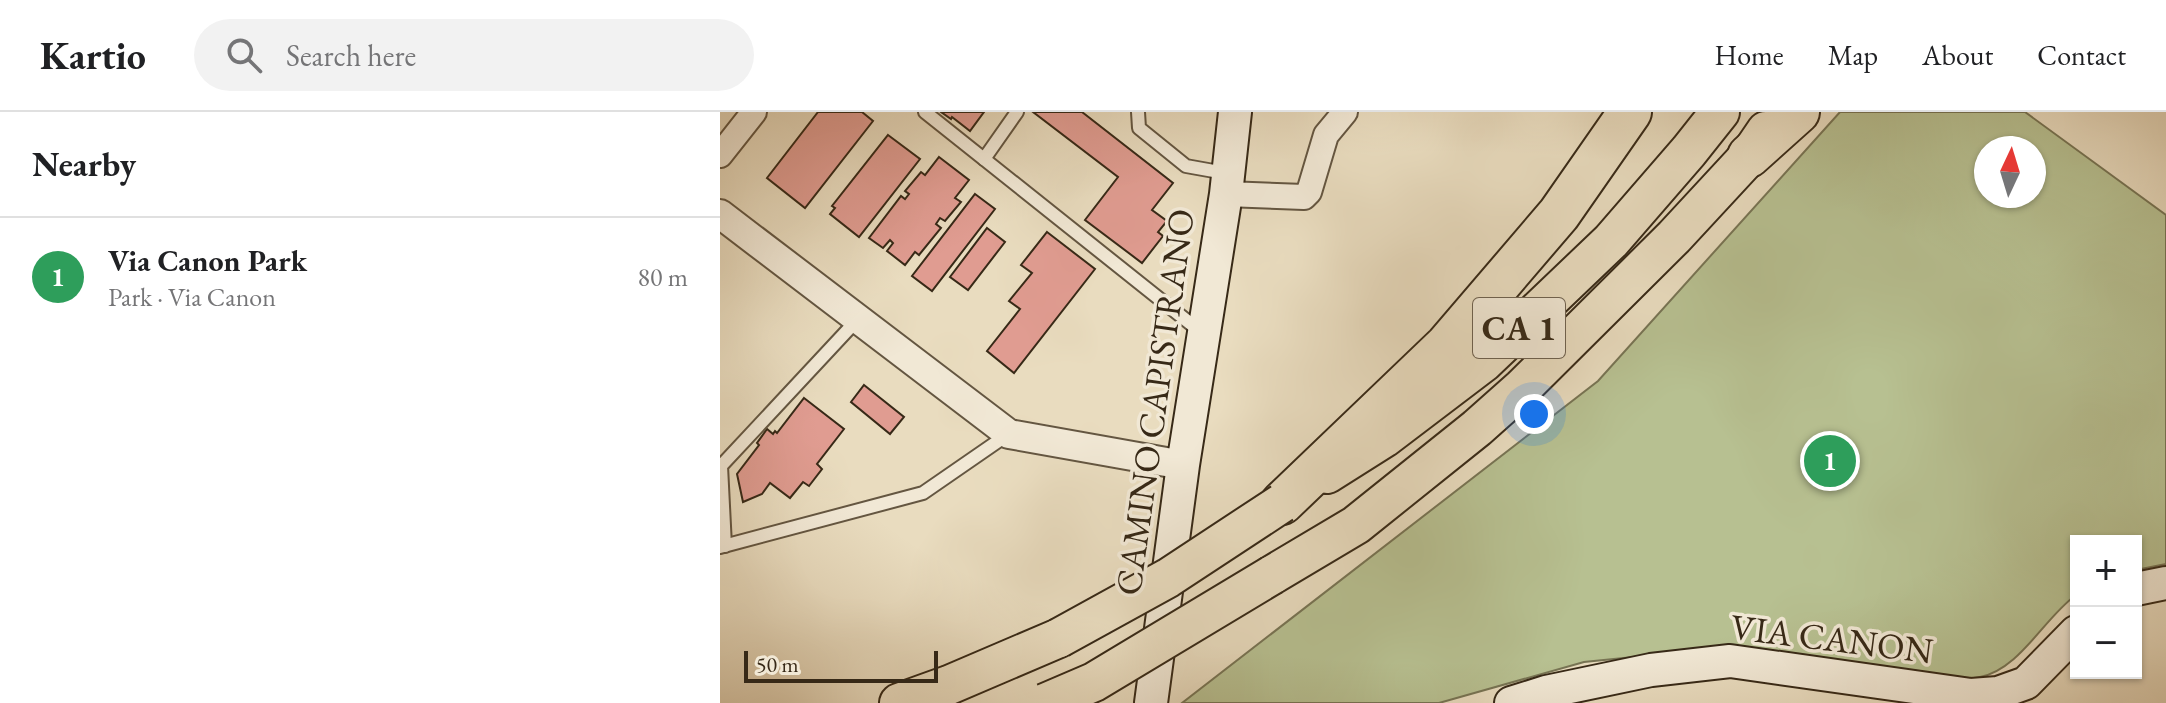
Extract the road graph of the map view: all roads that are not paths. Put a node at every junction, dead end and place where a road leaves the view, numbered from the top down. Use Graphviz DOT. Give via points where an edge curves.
graph roads {
  1 [pos="754,112"];
  2 [pos="925,112"];
  3 [pos="1017,112"];
  4 [pos="1138,112"];
  5 [pos="1235,112"];
  6 [pos="1345,112"];
  7 [pos="1630,112"];
  8 [pos="1720,112"];
  9 [pos="1778,112"];
  10 [pos="1798,112"];
  11 [pos="720,155"];
  12 [pos="1749,156"];
  13 [pos="984,159"];
  14 [pos="1227,184"];
  15 [pos="720,214"];
  16 [pos="858,319"];
  17 [pos="1203,333"];
  18 [pos="1009,434"];
  19 [pos="1183,465"];
  20 [pos="1282,503"];
  21 [pos="722,546"];
  22 [pos="2166,583"];
  23 [pos="2142,588"];
  24 [pos="2070,638"];
  25 [pos="899,703"];
  26 [pos="1045,703"];
  27 [pos="1151,703"];
  28 [pos="1511,703"];
  1 -- 11 [label="street"];
  2 -- 13 [label="lane"];
  3 -- 13 [label="lane"];
  4 -- 14 [label="lane" via="1139,128 1186,166"];
  5 -- 14 [label="main road, CAMINO CAPISTRANO"];
  6 -- 14 [label="street" via="1326,135 1304,197"];
  7 -- 20 [label="highway" via="1559,214 1447,345"];
  8 -- 20 [label="highway, CA 1" via="1611,241 1484,362 1384,438"];
  9 -- 12 [label="highway, CA 1"];
  10 -- 12 [label="highway"];
  12 -- 26 [label="highway, CA 1, bridge" via="1522,388 1356,525 1094,682"];
  13 -- 17 [label="lane"];
  14 -- 17 [label="main road, CAMINO CAPISTRANO"];
  15 -- 16 [label="street"];
  16 -- 18 [label="street"];
  16 -- 21 [label="lane" via="721,466"];
  17 -- 19 [label="main road, CAMINO CAPISTRANO"];
  18 -- 19 [label="street"];
  18 -- 21 [label="lane" via="923,493"];
  19 -- 27 [label="main road, CAMINO CAPISTRANO"];
  20 -- 25 [label="highway, CA 1, bridge" via="1168,578 1059,638"];
  22 -- 23 [label="main road"];
  24 -- 28 [label="main road, VIA CANON" via="2026,683 1998,693 1971,695 1730,661 1651,670"];
}
